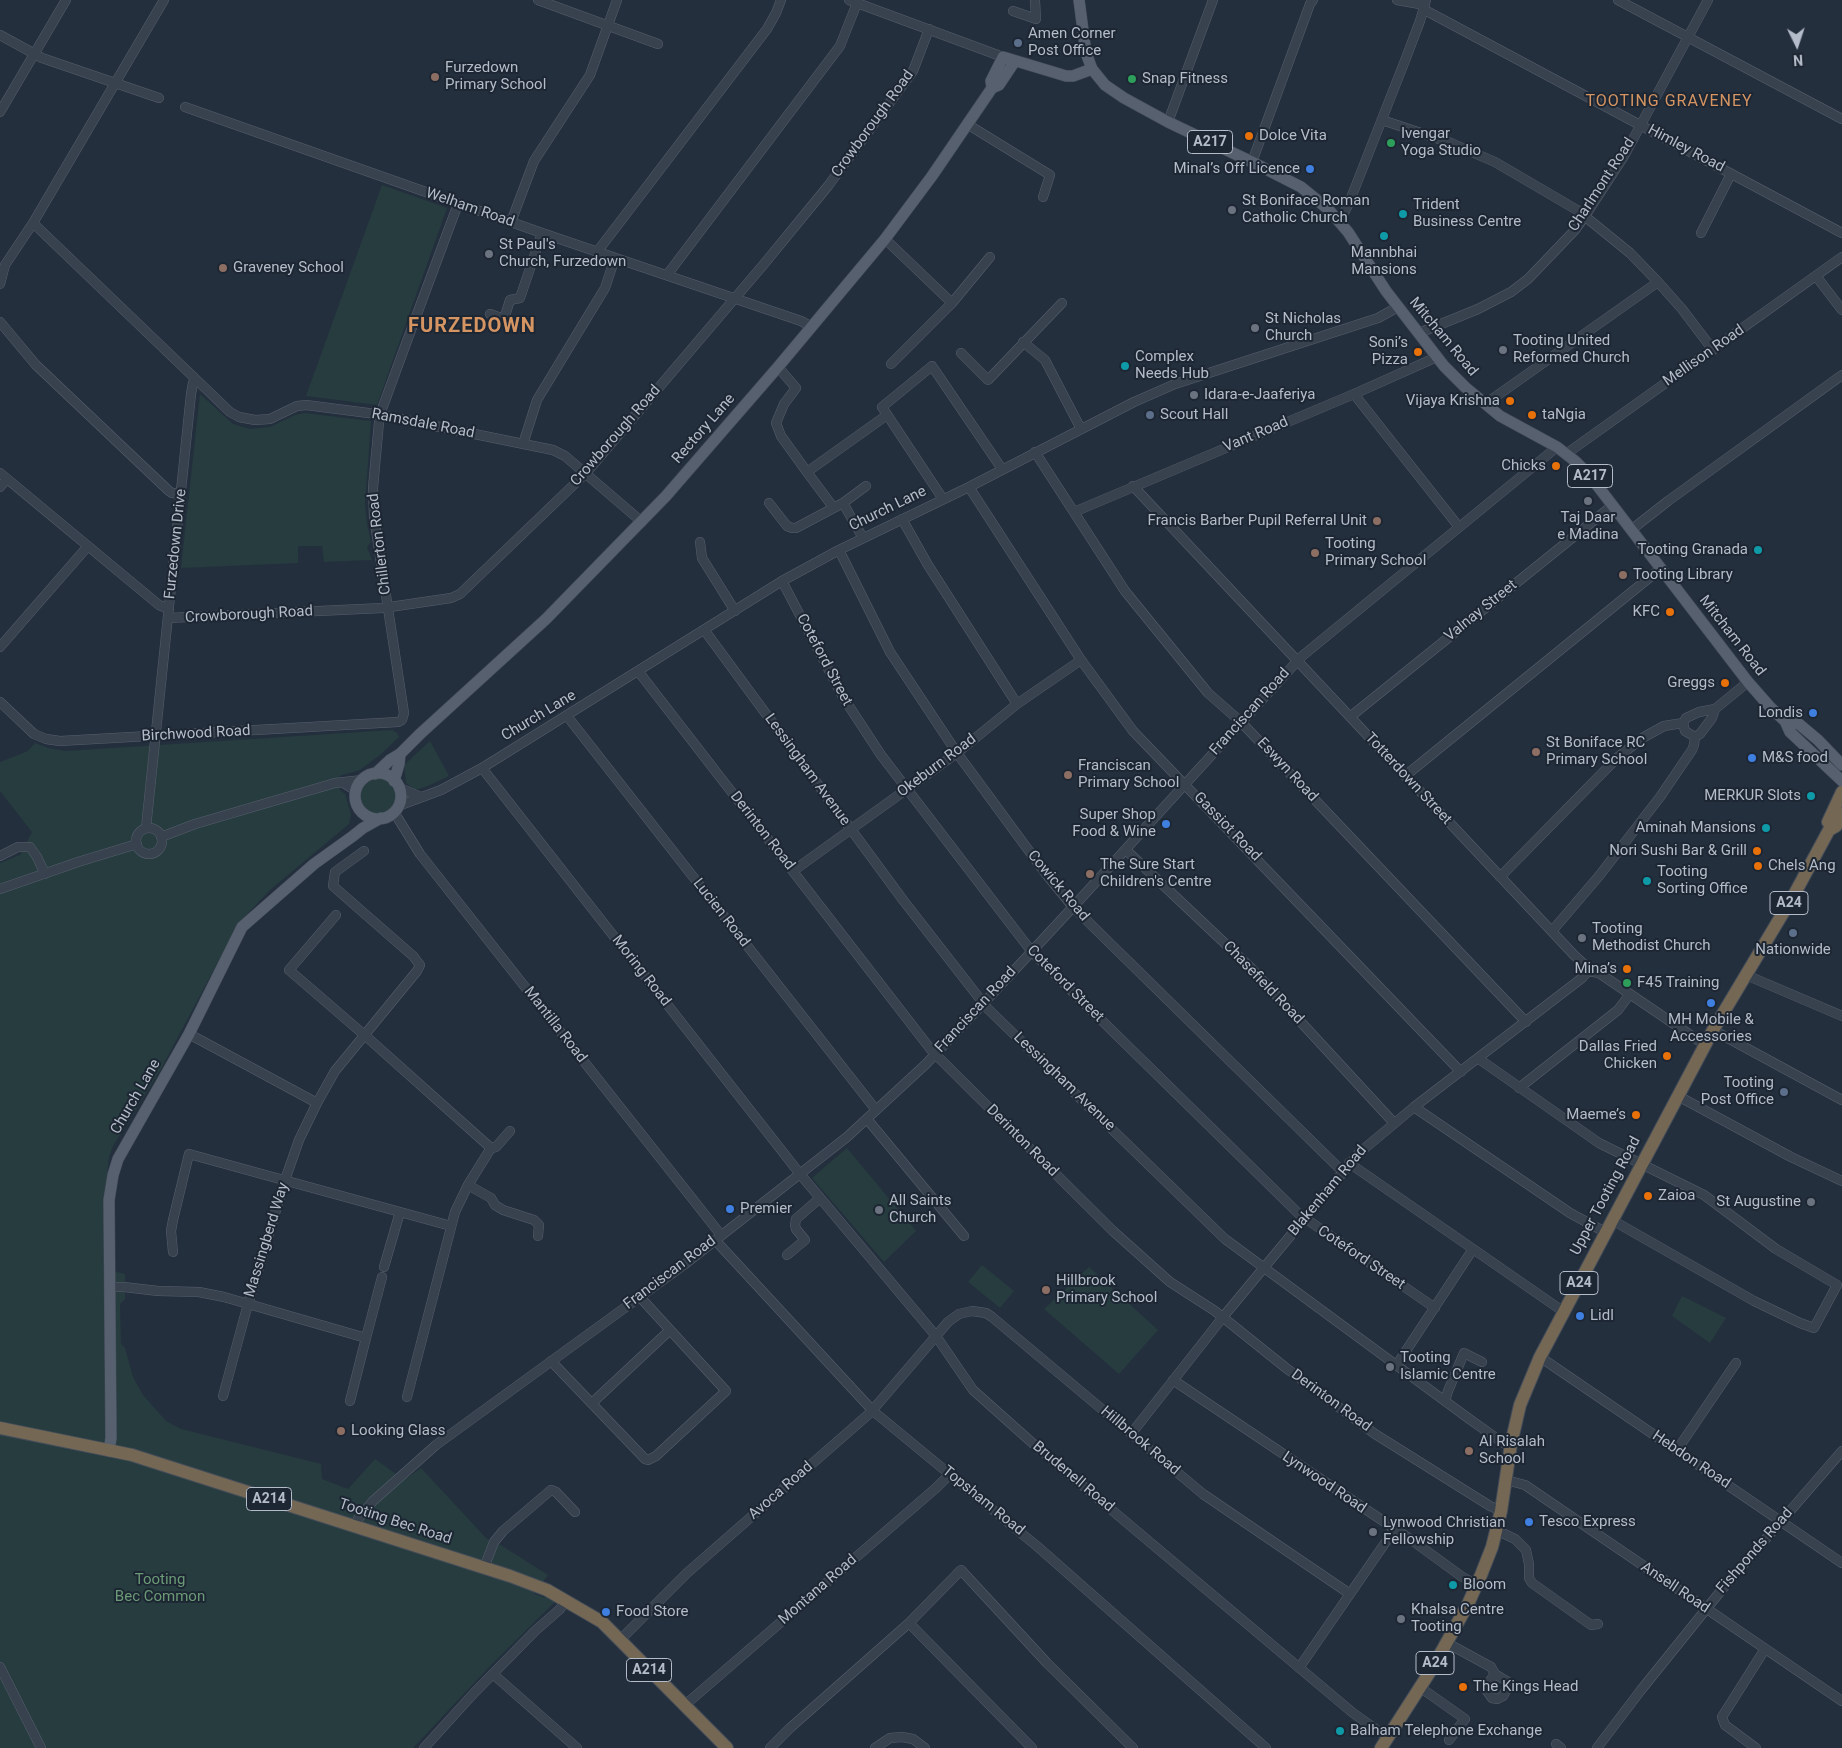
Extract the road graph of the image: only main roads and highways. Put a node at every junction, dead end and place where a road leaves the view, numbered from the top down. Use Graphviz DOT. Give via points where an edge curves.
graph roads {
  1 [pos="1079,0"];
  2 [pos="1015,61"];
  3 [pos="1092,69"];
  4 [pos="992,88"];
  5 [pos="1786,721"];
  6 [pos="400,754"];
  7 [pos="1842,765"];
  8 [pos="375,774"];
  9 [pos="1842,782"];
  10 [pos="397,785"];
  11 [pos="1842,792"];
  12 [pos="363,813"];
  13 [pos="1842,814"];
  14 [pos="381,818"];
  15 [pos="362,828"];
  16 [pos="1829,830"];
  17 [pos="0,1428"];
  18 [pos="108,1451"];
  19 [pos="1384,1743"];
  20 [pos="727,1748"];
  1 -- 3 [label="main road, Mitcham Road / A217" via="1085,46"];
  2 -- 3 [label="main road" via="1066,76"];
  2 -- 4 [label="main road, Rectory Lane" via="999,85"];
  2 -- 4 [label="main road, Rectory Lane" via="1004,57 991,81"];
  3 -- 5 [label="main road, Mitcham Road / A217" via="1109,88 1168,122 1300,187 1319,201 1340,221 1398,307 1451,373 1500,416 1561,451 1590,476 1748,682"];
  4 -- 6 [label="main road, Rectory Lane" via="885,239 642,522 546,619"];
  5 -- 7 [label="main road, Mitcham Road / A217" via="1799,724"];
  5 -- 9 [label="main road, Mitcham Road / A217" via="1790,732"];
  6 -- 8 [label="main road, Rectory Lane"];
  6 -- 10 [label="main road"];
  8 -- 10 [label="main road" via="388,775"];
  8 -- 12 [label="main road" via="362,780 356,791 356,802"];
  10 -- 14 [label="main road" via="401,797 396,809"];
  11 -- 16 [label="highway, A24" via="1828,823"];
  12 -- 14 [label="main road" via="371,818"];
  12 -- 15 [label="main road"];
  13 -- 16 [label="highway, A24" via="1836,826"];
  14 -- 15 [label="main road, Church Lane"];
  15 -- 18 [label="main road, Church Lane" via="314,864 242,927 189,1034 118,1159 109,1200 111,1438"];
  16 -- 19 [label="highway, Upper Tooting Road / A24" via="1713,1030 1540,1357 1522,1398 1501,1511 1477,1585 1421,1688"];
  17 -- 18 [label="highway, Tooting Bec Road / A214"];
  18 -- 20 [label="highway, Tooting Bec Road / A214" via="186,1472 547,1590 602,1622"];
}
